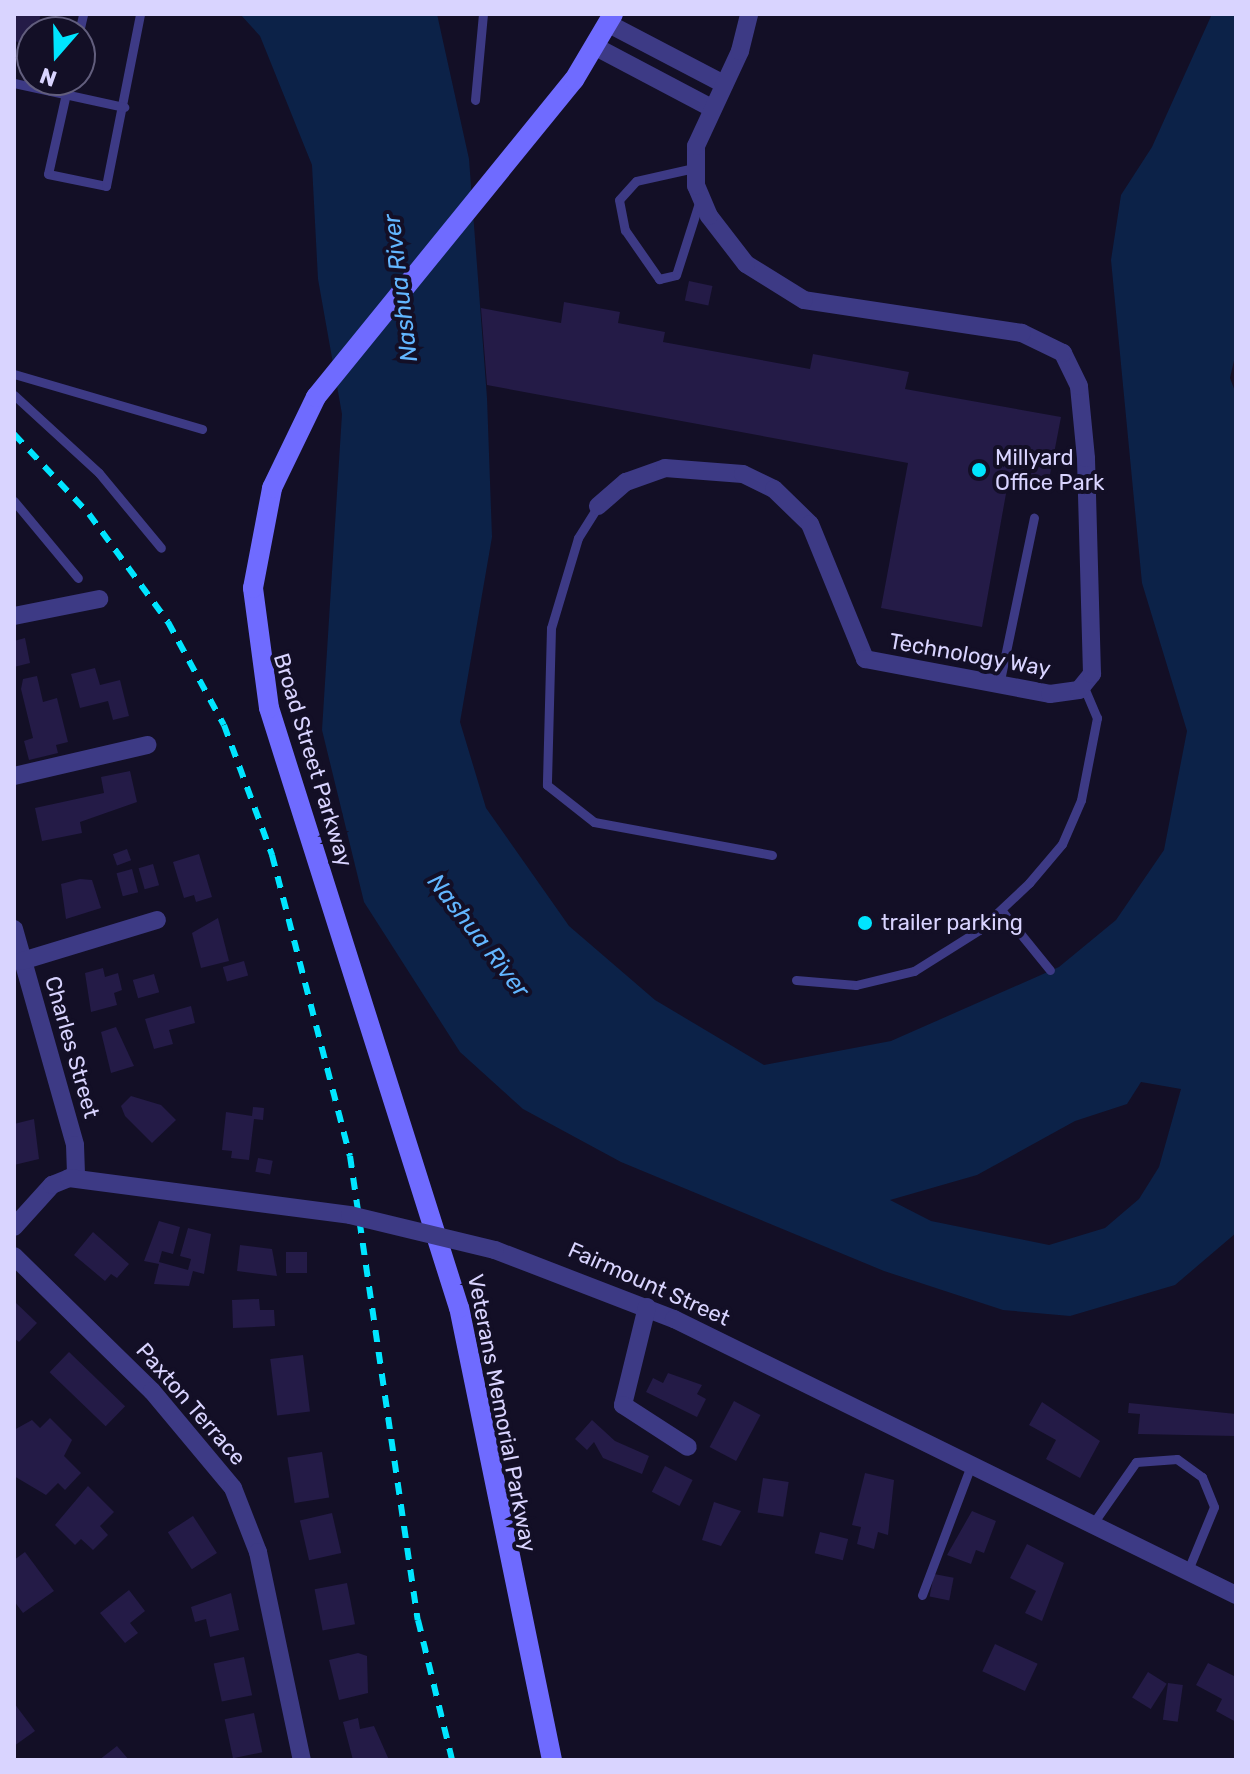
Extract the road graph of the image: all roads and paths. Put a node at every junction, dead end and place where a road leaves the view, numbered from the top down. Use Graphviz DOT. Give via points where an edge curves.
graph roads {
  1 [pos="140,14"];
  2 [pos="483,14"];
  3 [pos="749,14"];
  4 [pos="605,30"];
  5 [pos="724,84"];
  6 [pos="66,96"];
  7 [pos="75,96"];
  8 [pos="475,100"];
  9 [pos="124,107"];
  10 [pos="710,107"];
  11 [pos="694,168"];
  12 [pos="701,198"];
  13 [pos="14,374"];
  14 [pos="14,395"];
  15 [pos="202,429"];
  16 [pos="14,501"];
  17 [pos="598,506"];
  18 [pos="1034,518"];
  19 [pos="161,548"];
  20 [pos="78,578"];
  21 [pos="99,599"];
  22 [pos="14,616"];
  23 [pos="999,685"];
  24 [pos="1084,687"];
  25 [pos="147,745"];
  26 [pos="14,776"];
  27 [pos="772,855"];
  28 [pos="1002,911"];
  29 [pos="157,920"];
  30 [pos="14,929"];
  31 [pos="22,961"];
  32 [pos="1050,970"];
  33 [pos="796,980"];
  34 [pos="375,1035"];
  35 [pos="76,1178"];
  36 [pos="14,1227"];
  37 [pos="14,1256"];
  38 [pos="647,1307"];
  39 [pos="688,1447"];
  40 [pos="973,1462"];
  41 [pos="1094,1522"];
  42 [pos="1188,1570"];
  43 [pos="922,1595"];
  44 [pos="1236,1595"];
  45 [pos="302,1760"];
  46 [pos="552,1760"];
  1 -- 9 [label="lane"];
  2 -- 8 [label="lane"];
  3 -- 5 [label="street"];
  4 -- 5 [label="street"];
  4 -- 10 [label="street"];
  4 -- 34 [label="main road, Broad Street Parkway" via="516,151 330,376 288,449 257,549 256,655"];
  5 -- 10 [label="street"];
  6 -- 9 [label="lane" via="48,174 106,186"];
  7 -- 9 [label="lane"];
  10 -- 11 [label="street"];
  11 -- 12 [label="street"];
  11 -- 12 [label="lane" via="636,181 619,200 625,230 659,279 676,275"];
  12 -- 24 [label="street" via="737,256 796,297 1029,335 1067,359 1079,386 1087,473 1094,661"];
  13 -- 15 [label="lane"];
  14 -- 19 [label="lane" via="99,473"];
  16 -- 20 [label="lane"];
  17 -- 23 [label="street, Technology Way" via="626,482 673,467 717,467 756,478 814,530 861,657"];
  17 -- 27 [label="lane" via="578,538 549,634 547,785 594,822"];
  18 -- 23 [label="lane"];
  21 -- 22 [label="street"];
  23 -- 24 [label="street, Technology Way" via="1060,695"];
  24 -- 28 [label="lane" via="1097,726 1076,817 1049,861"];
  25 -- 26 [label="street"];
  28 -- 32 [label="lane"];
  28 -- 33 [label="lane" via="943,955 899,976 843,986"];
  29 -- 31 [label="street"];
  30 -- 31 [label="street, Charles Street"];
  31 -- 35 [label="street, Charles Street" via="75,1145"];
  34 -- 46 [label="main road, Veterans Memorial Parkway" via="459,1308"];
  35 -- 36 [label="street" via="57,1181"];
  35 -- 38 [label="street, Fairmount Street, bridge" via="330,1212 495,1250"];
  37 -- 45 [label="street, Paxton Terrace" via="152,1391 233,1488 258,1552"];
  38 -- 39 [label="street" via="623,1405"];
  38 -- 40 [label="street, Fairmount Street"];
  40 -- 41 [label="street, Fairmount Street"];
  40 -- 43 [label="lane"];
  41 -- 42 [label="street, Fairmount Street"];
  41 -- 42 [label="lane" via="1136,1462 1177,1459 1202,1477 1214,1507"];
  42 -- 44 [label="street, Fairmount Street"];
}
